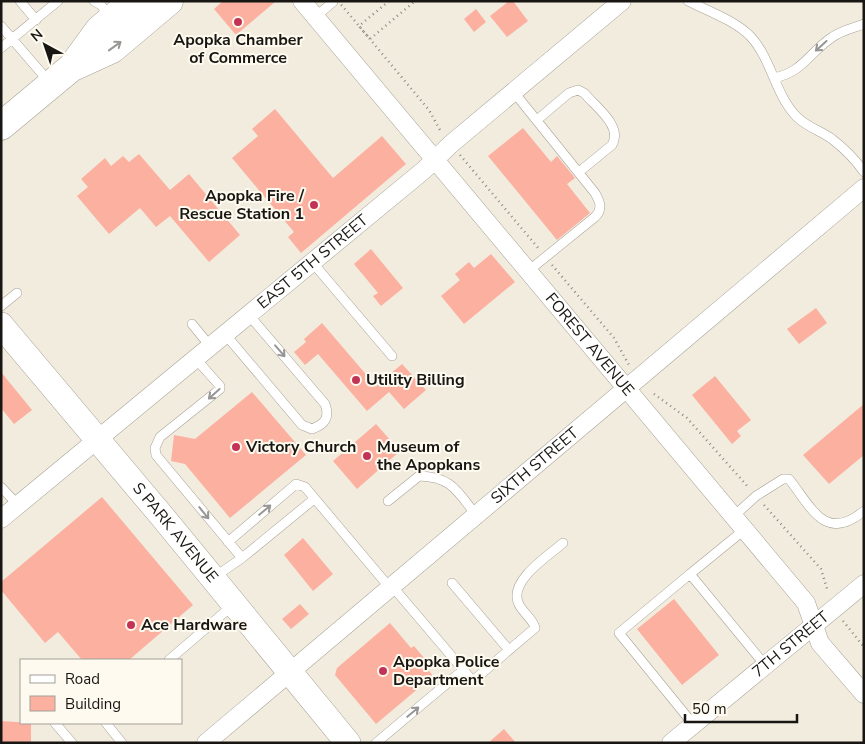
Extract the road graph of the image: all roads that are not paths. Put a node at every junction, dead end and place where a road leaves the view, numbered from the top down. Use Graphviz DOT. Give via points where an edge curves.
graph roads {
  1 [pos="20,1"];
  2 [pos="58,1"];
  3 [pos="133,1"];
  4 [pos="169,1"];
  5 [pos="302,1"];
  6 [pos="622,1"];
  7 [pos="688,1"];
  8 [pos="336,2"];
  9 [pos="103,11"];
  10 [pos="315,17"];
  11 [pos="36,20"];
  12 [pos="864,24"];
  13 [pos="1,26"];
  14 [pos="12,39"];
  15 [pos="1,48"];
  16 [pos="72,67"];
  17 [pos="774,78"];
  18 [pos="51,85"];
  19 [pos="513,91"];
  20 [pos="537,120"];
  21 [pos="1,126"];
  22 [pos="434,160"];
  23 [pos="579,172"];
  24 [pos="864,172"];
  25 [pos="864,188"];
  26 [pos="312,262"];
  27 [pos="527,272"];
  28 [pos="17,293"];
  29 [pos="1,306"];
  30 [pos="248,314"];
  31 [pos="192,324"];
  32 [pos="1,325"];
  33 [pos="225,334"];
  34 [pos="210,346"];
  35 [pos="392,356"];
  36 [pos="195,358"];
  37 [pos="624,389"];
  38 [pos="98,439"];
  39 [pos="1,486"];
  40 [pos="314,499"];
  41 [pos="388,501"];
  42 [pos="18,505"];
  43 [pos="863,514"];
  44 [pos="476,515"];
  45 [pos="1,519"];
  46 [pos="738,523"];
  47 [pos="228,542"];
  48 [pos="563,544"];
  49 [pos="242,558"];
  50 [pos="690,574"];
  51 [pos="213,578"];
  52 [pos="452,584"];
  53 [pos="864,584"];
  54 [pos="391,587"];
  55 [pos="234,605"];
  56 [pos="813,626"];
  57 [pos="508,650"];
  58 [pos="170,659"];
  59 [pos="765,665"];
  60 [pos="463,670"];
  61 [pos="289,673"];
  62 [pos="864,694"];
  63 [pos="57,724"];
  64 [pos="107,724"];
  65 [pos="693,724"];
  66 [pos="72,743"];
  67 [pos="122,743"];
  68 [pos="206,743"];
  69 [pos="348,743"];
  70 [pos="376,743"];
  71 [pos="671,743"];
  1 -- 11 [label="lane"];
  2 -- 11 [label="lane"];
  3 -- 9 [label="main road"];
  16 -- 4 [label="main road, one-way" via="112,49"];
  5 -- 10 [label="street, FOREST AVENUE"];
  6 -- 19 [label="street, EAST 5TH STREET"];
  7 -- 17 [label="lane" via="751,36"];
  8 -- 10 [label="lane"];
  9 -- 16 [label="main road" via="100,30"];
  10 -- 22 [label="street, FOREST AVENUE"];
  11 -- 14 [label="lane"];
  12 -- 17 [label="lane, one-way" via="832,37 800,67 786,76"];
  13 -- 14 [label="lane"];
  14 -- 15 [label="lane"];
  14 -- 18 [label="lane"];
  16 -- 18 [label="main road"];
  17 -- 24 [label="lane" via="797,116 854,157"];
  18 -- 21 [label="main road"];
  19 -- 20 [label="lane"];
  19 -- 22 [label="street, EAST 5TH STREET"];
  20 -- 23 [label="lane"];
  20 -- 23 [label="lane" via="569,93 578,90 615,129 612,145"];
  22 -- 26 [label="street, EAST 5TH STREET"];
  22 -- 27 [label="street, FOREST AVENUE"];
  23 -- 27 [label="lane" via="600,201 599,213"];
  25 -- 37 [label="street, SIXTH STREET"];
  26 -- 30 [label="street, EAST 5TH STREET"];
  26 -- 35 [label="lane"];
  27 -- 37 [label="street, FOREST AVENUE"];
  28 -- 29 [label="lane"];
  30 -- 33 [label="street, EAST 5TH STREET"];
  30 -- 33 [label="lane, one-way" via="326,404 328,414 320,426 312,429 302,425"];
  31 -- 34 [label="lane"];
  32 -- 38 [label="main road, S PARK AVENUE"];
  33 -- 34 [label="street, EAST 5TH STREET"];
  34 -- 36 [label="street, EAST 5TH STREET"];
  36 -- 38 [label="street, EAST 5TH STREET"];
  36 -- 47 [label="lane, one-way" via="220,389 160,438 156,454"];
  37 -- 44 [label="street, SIXTH STREET"];
  37 -- 46 [label="street, FOREST AVENUE"];
  38 -- 42 [label="street, EAST 5TH STREET"];
  38 -- 51 [label="main road, S PARK AVENUE"];
  39 -- 42 [label="lane"];
  47 -- 40 [label="lane, one-way" via="296,484 305,487"];
  40 -- 49 [label="lane"];
  40 -- 54 [label="lane"];
  41 -- 44 [label="lane" via="419,476 432,477 445,480"];
  42 -- 45 [label="street, EAST 5TH STREET"];
  43 -- 46 [label="lane" via="834,526 822,520 789,479 777,481 756,496"];
  44 -- 54 [label="street, SIXTH STREET"];
  46 -- 50 [label="lane"];
  46 -- 56 [label="street, FOREST AVENUE" via="806,603"];
  47 -- 49 [label="lane"];
  48 -- 57 [label="lane" via="522,578 516,600 535,628"];
  49 -- 51 [label="lane"];
  50 -- 59 [label="lane"];
  50 -- 65 [label="lane" via="618,633"];
  51 -- 55 [label="main road, S PARK AVENUE"];
  52 -- 57 [label="lane"];
  53 -- 56 [label="street, 7TH STREET"];
  54 -- 60 [label="lane"];
  54 -- 61 [label="street, SIXTH STREET"];
  55 -- 58 [label="lane"];
  55 -- 61 [label="main road, S PARK AVENUE"];
  56 -- 59 [label="street, 7TH STREET"];
  56 -- 62 [label="street, FOREST AVENUE" via="820,643"];
  57 -- 60 [label="lane" via="474,679"];
  59 -- 65 [label="street, 7TH STREET"];
  70 -- 60 [label="lane, one-way"];
  61 -- 68 [label="street, SIXTH STREET"];
  61 -- 69 [label="main road, S PARK AVENUE"];
  63 -- 66 [label="lane"];
  64 -- 67 [label="lane"];
  65 -- 71 [label="street, 7TH STREET"];
}
